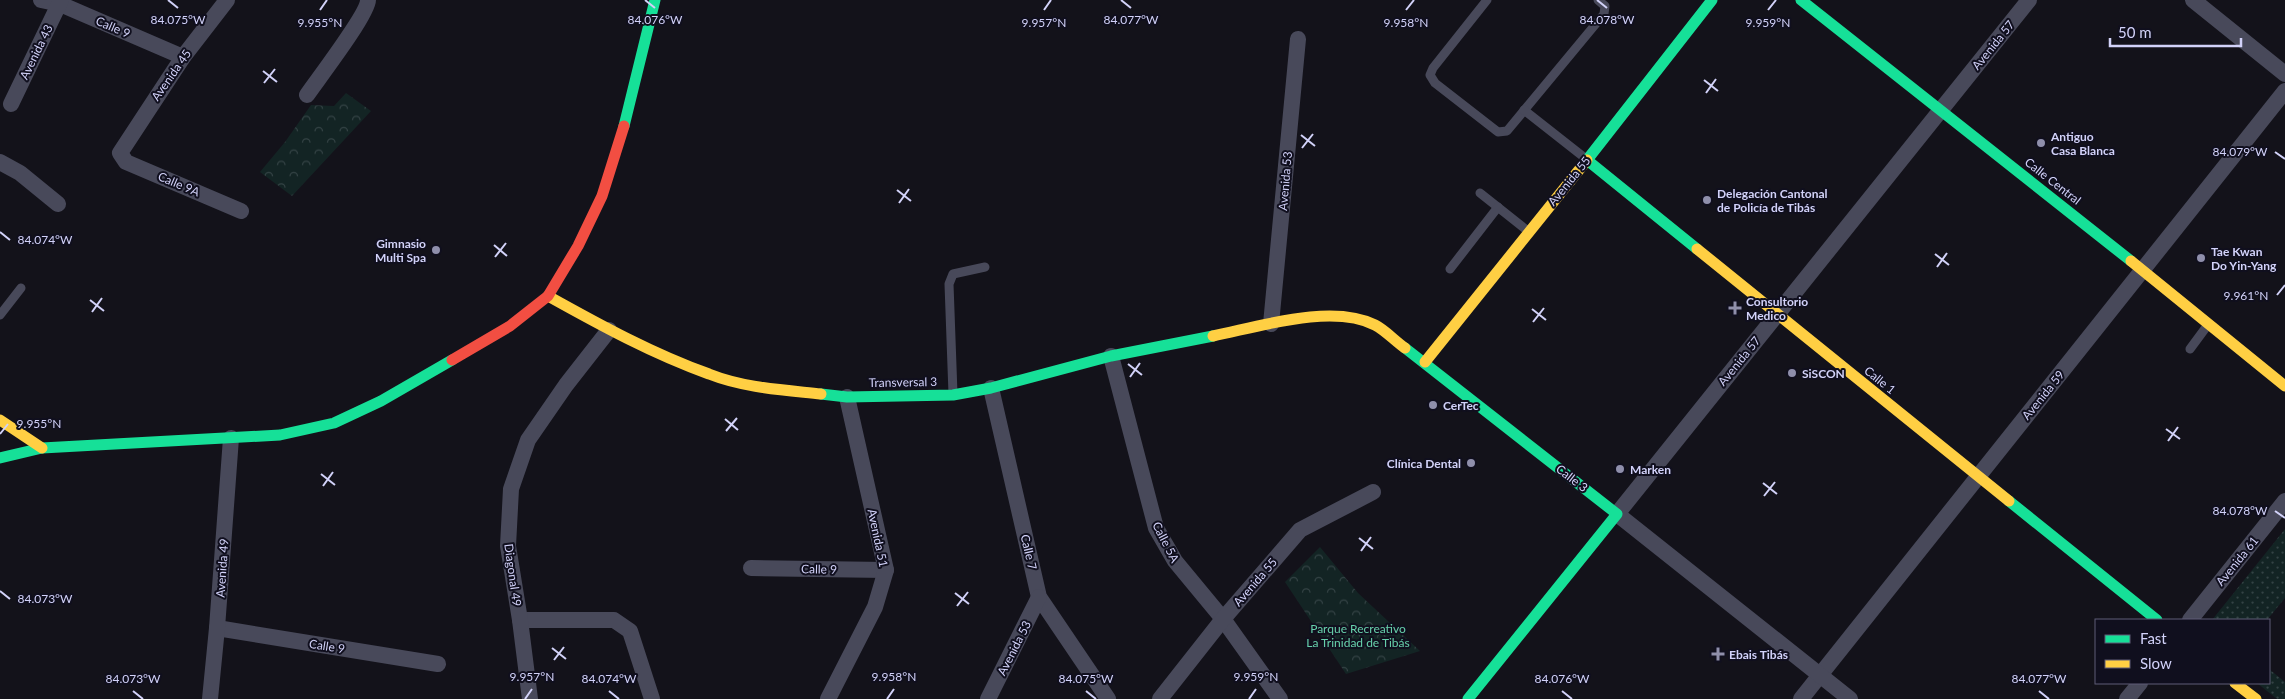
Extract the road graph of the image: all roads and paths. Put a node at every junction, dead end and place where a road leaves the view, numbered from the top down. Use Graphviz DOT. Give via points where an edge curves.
graph roads {
  1 [pos="41,0"];
  2 [pos="227,0"];
  3 [pos="655,0"];
  4 [pos="1487,0"];
  5 [pos="1598,0"];
  6 [pos="1712,0"];
  7 [pos="1801,0"];
  8 [pos="2029,0"];
  9 [pos="2192,0"];
  10 [pos="60,2"];
  11 [pos="368,2"];
  12 [pos="1693,2"];
  13 [pos="1689,30"];
  14 [pos="1298,39"];
  15 [pos="183,57"];
  16 [pos="2285,74"];
  17 [pos="2285,90"];
  18 [pos="307,94"];
  19 [pos="11,104"];
  20 [pos="1524,110"];
  21 [pos="1941,110"];
  22 [pos="120,153"];
  23 [pos="1587,160"];
  24 [pos="0,162"];
  25 [pos="1480,193"];
  26 [pos="58,204"];
  27 [pos="1498,207"];
  28 [pos="241,211"];
  29 [pos="1529,232"];
  30 [pos="984,267"];
  31 [pos="1450,269"];
  32 [pos="2142,270"];
  33 [pos="21,288"];
  34 [pos="548,296"];
  35 [pos="1777,314"];
  36 [pos="0,315"];
  37 [pos="1271,324"];
  38 [pos="2209,324"];
  39 [pos="609,330"];
  40 [pos="2190,349"];
  41 [pos="1111,356"];
  42 [pos="1425,362"];
  43 [pos="2285,386"];
  44 [pos="991,388"];
  45 [pos="953,395"];
  46 [pos="847,397"];
  47 [pos="0,420"];
  48 [pos="230,438"];
  49 [pos="42,448"];
  50 [pos="0,458"];
  51 [pos="1978,476"];
  52 [pos="1373,492"];
  53 [pos="2285,501"];
  54 [pos="1617,514"];
  55 [pos="751,568"];
  56 [pos="886,570"];
  57 [pos="1039,597"];
  58 [pos="1223,619"];
  59 [pos="2155,619"];
  60 [pos="2191,619"];
  61 [pos="520,620"];
  62 [pos="217,628"];
  63 [pos="438,664"];
  64 [pos="1820,675"];
  65 [pos="2139,684"];
  66 [pos="2236,684"];
  67 [pos="210,699"];
  68 [pos="530,699"];
  69 [pos="652,699"];
  70 [pos="828,699"];
  71 [pos="988,699"];
  72 [pos="1108,699"];
  73 [pos="1160,699"];
  74 [pos="1280,699"];
  75 [pos="1468,699"];
  76 [pos="1800,699"];
  77 [pos="1850,699"];
  78 [pos="2127,699"];
  79 [pos="2256,699"];
  1 -- 10 [label="street, Calle 9"];
  2 -- 15 [label="street, Avenida 45"];
  3 -- 34 [label="main road" via="620,142 602,196 578,246"];
  4 -- 20 [label="lane" via="1430,75 1435,83 1498,132 1507,131"];
  5 -- 20 [label="lane" via="1605,6 1604,14"];
  6 -- 13 [label="main road, Avenida 55"];
  7 -- 21 [label="main road, Calle Central"];
  8 -- 21 [label="street, Avenida 57"];
  9 -- 16 [label="street"];
  10 -- 15 [label="street, Calle 9"];
  10 -- 19 [label="street, Avenida 43"];
  11 -- 18 [label="street"];
  12 -- 13 [label="main road"];
  13 -- 23 [label="main road, Avenida 55"];
  14 -- 37 [label="street, Avenida 53"];
  15 -- 22 [label="street, Avenida 45"];
  17 -- 32 [label="street, Avenida 59"];
  20 -- 23 [label="lane"];
  21 -- 32 [label="main road, Calle Central"];
  21 -- 35 [label="street, Avenida 57"];
  22 -- 28 [label="street, Calle 9A" via="126,162"];
  23 -- 29 [label="main road, Avenida 55"];
  23 -- 35 [label="main road, Calle 1"];
  24 -- 26 [label="street" via="20,173"];
  25 -- 27 [label="lane"];
  27 -- 29 [label="lane"];
  27 -- 31 [label="lane"];
  29 -- 42 [label="main road, Avenida 55"];
  30 -- 45 [label="lane" via="953,274 949,284"];
  32 -- 38 [label="main road, Calle Central"];
  32 -- 51 [label="street, Avenida 59"];
  33 -- 36 [label="lane"];
  34 -- 39 [label="main road, Transversal 3"];
  34 -- 48 [label="main road" via="510,326 381,401 334,423 280,436"];
  35 -- 51 [label="main road, Calle 1"];
  35 -- 54 [label="street, Avenida 57"];
  37 -- 41 [label="main road, Transversal 3"];
  37 -- 42 [label="main road, Calle 3" via="1324,316 1349,316 1375,325"];
  38 -- 40 [label="lane"];
  38 -- 43 [label="main road, Calle Central"];
  39 -- 46 [label="main road, Transversal 3" via="710,375 767,388"];
  39 -- 61 [label="street, Diagonal 49" via="528,440 511,490 508,546"];
  41 -- 44 [label="main road, Transversal 3"];
  41 -- 58 [label="street, Calle 5A" via="1156,528 1174,561"];
  42 -- 54 [label="main road, Calle 3"];
  44 -- 45 [label="main road, Transversal 3"];
  44 -- 57 [label="street, Calle 7"];
  45 -- 46 [label="main road, Transversal 3"];
  46 -- 56 [label="street, Avenida 51"];
  47 -- 49 [label="main road"];
  48 -- 49 [label="main road"];
  48 -- 62 [label="street, Avenida 49"];
  49 -- 50 [label="main road"];
  51 -- 59 [label="main road, Calle 1"];
  51 -- 64 [label="street, Avenida 59"];
  52 -- 58 [label="street, Avenida 55" via="1300,530"];
  53 -- 60 [label="street, Avenida 61"];
  54 -- 64 [label="street, Calle 3"];
  54 -- 75 [label="main road, Avenida 57"];
  55 -- 56 [label="street, Calle 9"];
  56 -- 70 [label="street, Avenida 51" via="875,607"];
  57 -- 71 [label="street, Avenida 53"];
  57 -- 72 [label="street, Calle 7"];
  58 -- 73 [label="street, Avenida 55"];
  58 -- 74 [label="street, Calle 5A"];
  61 -- 68 [label="street, Diagonal 49"];
  61 -- 69 [label="street" via="614,620 630,631"];
  62 -- 63 [label="street, Calle 9"];
  62 -- 67 [label="street, Avenida 49"];
  64 -- 76 [label="street, Avenida 59"];
  64 -- 77 [label="street, Calle 3"];
  65 -- 78 [label="street"];
  66 -- 79 [label="main road"];
}
